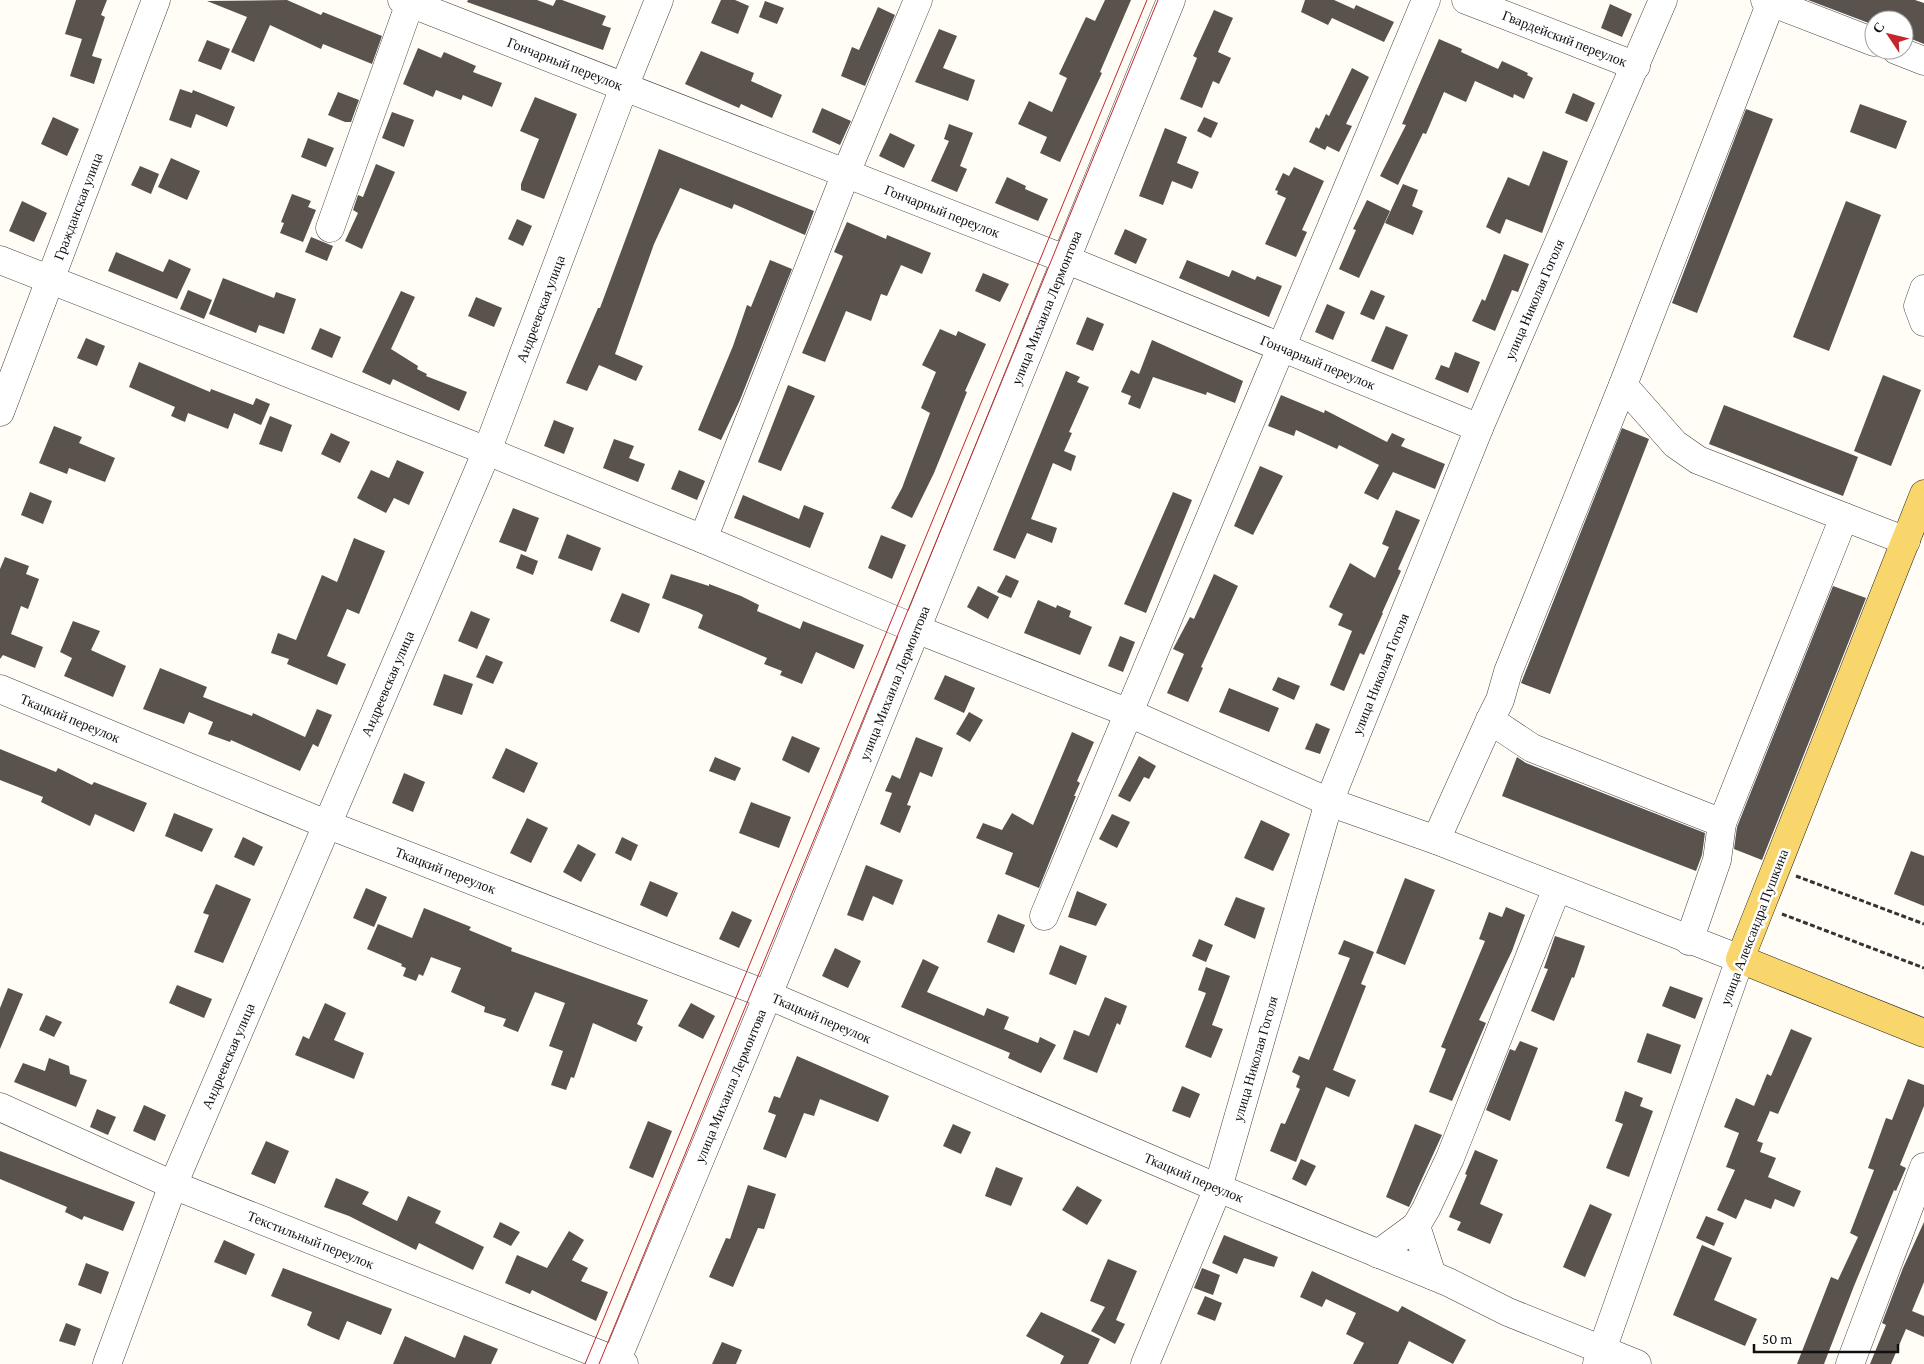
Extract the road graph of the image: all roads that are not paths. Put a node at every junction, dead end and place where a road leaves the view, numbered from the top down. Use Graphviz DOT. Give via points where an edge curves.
graph roads {
  1 [pos="156,0"];
  2 [pos="659,0"];
  3 [pos="918,0"];
  4 [pos="1170,0"];
  5 [pos="1426,0"];
  6 [pos="1466,0"];
  7 [pos="1663,0"];
  8 [pos="407,1"];
  9 [pos="1768,1"];
  10 [pos="1864,38"];
  11 [pos="1636,66"];
  12 [pos="624,87"];
  13 [pos="846,173"];
  14 [pos="330,228"];
  15 [pos="1065,259"];
  16 [pos="0,260"];
  17 [pos="49,280"];
  18 [pos="1924,289"];
  19 [pos="1924,322"];
  20 [pos="1282,348"];
  21 [pos="1623,385"];
  22 [pos="0,412"];
  23 [pos="1479,428"];
  24 [pos="487,452"];
  25 [pos="1924,494"];
  26 [pos="1844,517"];
  27 [pos="703,539"];
  28 [pos="1906,541"];
  29 [pos="916,629"];
  30 [pos="0,689"];
  31 [pos="1129,713"];
  32 [pos="1490,720"];
  33 [pos="1329,802"];
  34 [pos="1722,823"];
  35 [pos="326,824"];
  36 [pos="1436,840"];
  37 [pos="1557,888"];
  38 [pos="1044,916"];
  39 [pos="1689,941"];
  40 [pos="1740,960"];
  41 [pos="768,994"];
  42 [pos="1924,1033"];
  43 [pos="0,1107"];
  44 [pos="1924,1167"];
  45 [pos="173,1185"];
  46 [pos="1218,1188"];
  47 [pos="1416,1226"];
  48 [pos="1378,1254"];
  49 [pos="1432,1276"];
  50 [pos="1600,1357"];
  51 [pos="619,1363"];
  52 [pos="108,1364"];
  53 [pos="1145,1364"];
  54 [pos="1637,1364"];
  55 [pos="1850,1364"];
  1 -- 17 [label="street, Гражданская улица"];
  2 -- 12 [label="street, Андреевская улица"];
  3 -- 13 [label="street"];
  4 -- 15 [label="street, улица Михаила Лермонтова"];
  5 -- 20 [label="street"];
  6 -- 11 [label="street, Гвардейский переулок"];
  7 -- 11 [label="street, улица Николая Гоголя"];
  8 -- 12 [label="street, Гончарный переулок"];
  8 -- 14 [label="street"];
  9 -- 10 [label="street"];
  9 -- 21 [label="street"];
  11 -- 23 [label="street, улица Николая Гоголя"];
  12 -- 13 [label="street, Гончарный переулок"];
  12 -- 24 [label="street, Андреевская улица"];
  13 -- 15 [label="street, Гончарный переулок"];
  13 -- 27 [label="street"];
  15 -- 20 [label="street, Гончарный переулок"];
  15 -- 29 [label="street, улица Михаила Лермонтова"];
  16 -- 17 [label="street"];
  17 -- 22 [label="street, Гражданская улица"];
  17 -- 24 [label="street"];
  18 -- 19 [label="street" via="1918,306"];
  20 -- 23 [label="street, Гончарный переулок"];
  20 -- 31 [label="street"];
  21 -- 26 [label="street" via="1675,444 1698,460"];
  21 -- 32 [label="street"];
  23 -- 33 [label="street, улица Николая Гоголя"];
  24 -- 27 [label="street"];
  24 -- 35 [label="street, Андреевская улица"];
  25 -- 28 [label="main road, улица Александра Пушкина"];
  26 -- 28 [label="street"];
  26 -- 34 [label="street"];
  27 -- 29 [label="street"];
  28 -- 40 [label="main road, улица Александра Пушкина"];
  29 -- 31 [label="street"];
  29 -- 41 [label="street, улица Михаила Лермонтова"];
  30 -- 35 [label="street, Ткацкий переулок"];
  31 -- 33 [label="street"];
  31 -- 38 [label="street"];
  32 -- 34 [label="street" via="1532,748"];
  32 -- 36 [label="street"];
  33 -- 36 [label="street"];
  33 -- 46 [label="street, улица Николая Гоголя"];
  34 -- 39 [label="street" via="1717,860"];
  35 -- 41 [label="street, Ткацкий переулок"];
  35 -- 45 [label="street, Андреевская улица"];
  36 -- 37 [label="street"];
  37 -- 39 [label="street"];
  37 -- 47 [label="street" via="1450,1158"];
  39 -- 40 [label="street"];
  40 -- 42 [label="main road"];
  40 -- 50 [label="street, улица Александра Пушкина"];
  41 -- 46 [label="street, Ткацкий переулок"];
  41 -- 51 [label="street, улица Михаила Лермонтова"];
  43 -- 45 [label="street, Текстильный переулок"];
  44 -- 55 [label="street"];
  45 -- 51 [label="street, Текстильный переулок"];
  45 -- 52 [label="street, Андреевская улица"];
  46 -- 48 [label="street, Ткацкий переулок"];
  46 -- 53 [label="street, улица Николая Гоголя"];
  47 -- 48 [label="street"];
  47 -- 49 [label="street"];
  48 -- 49 [label="street, Ткацкий переулок"];
  49 -- 50 [label="street, Ткацкий переулок"];
  50 -- 54 [label="street, Ткацкий переулок"];
}
